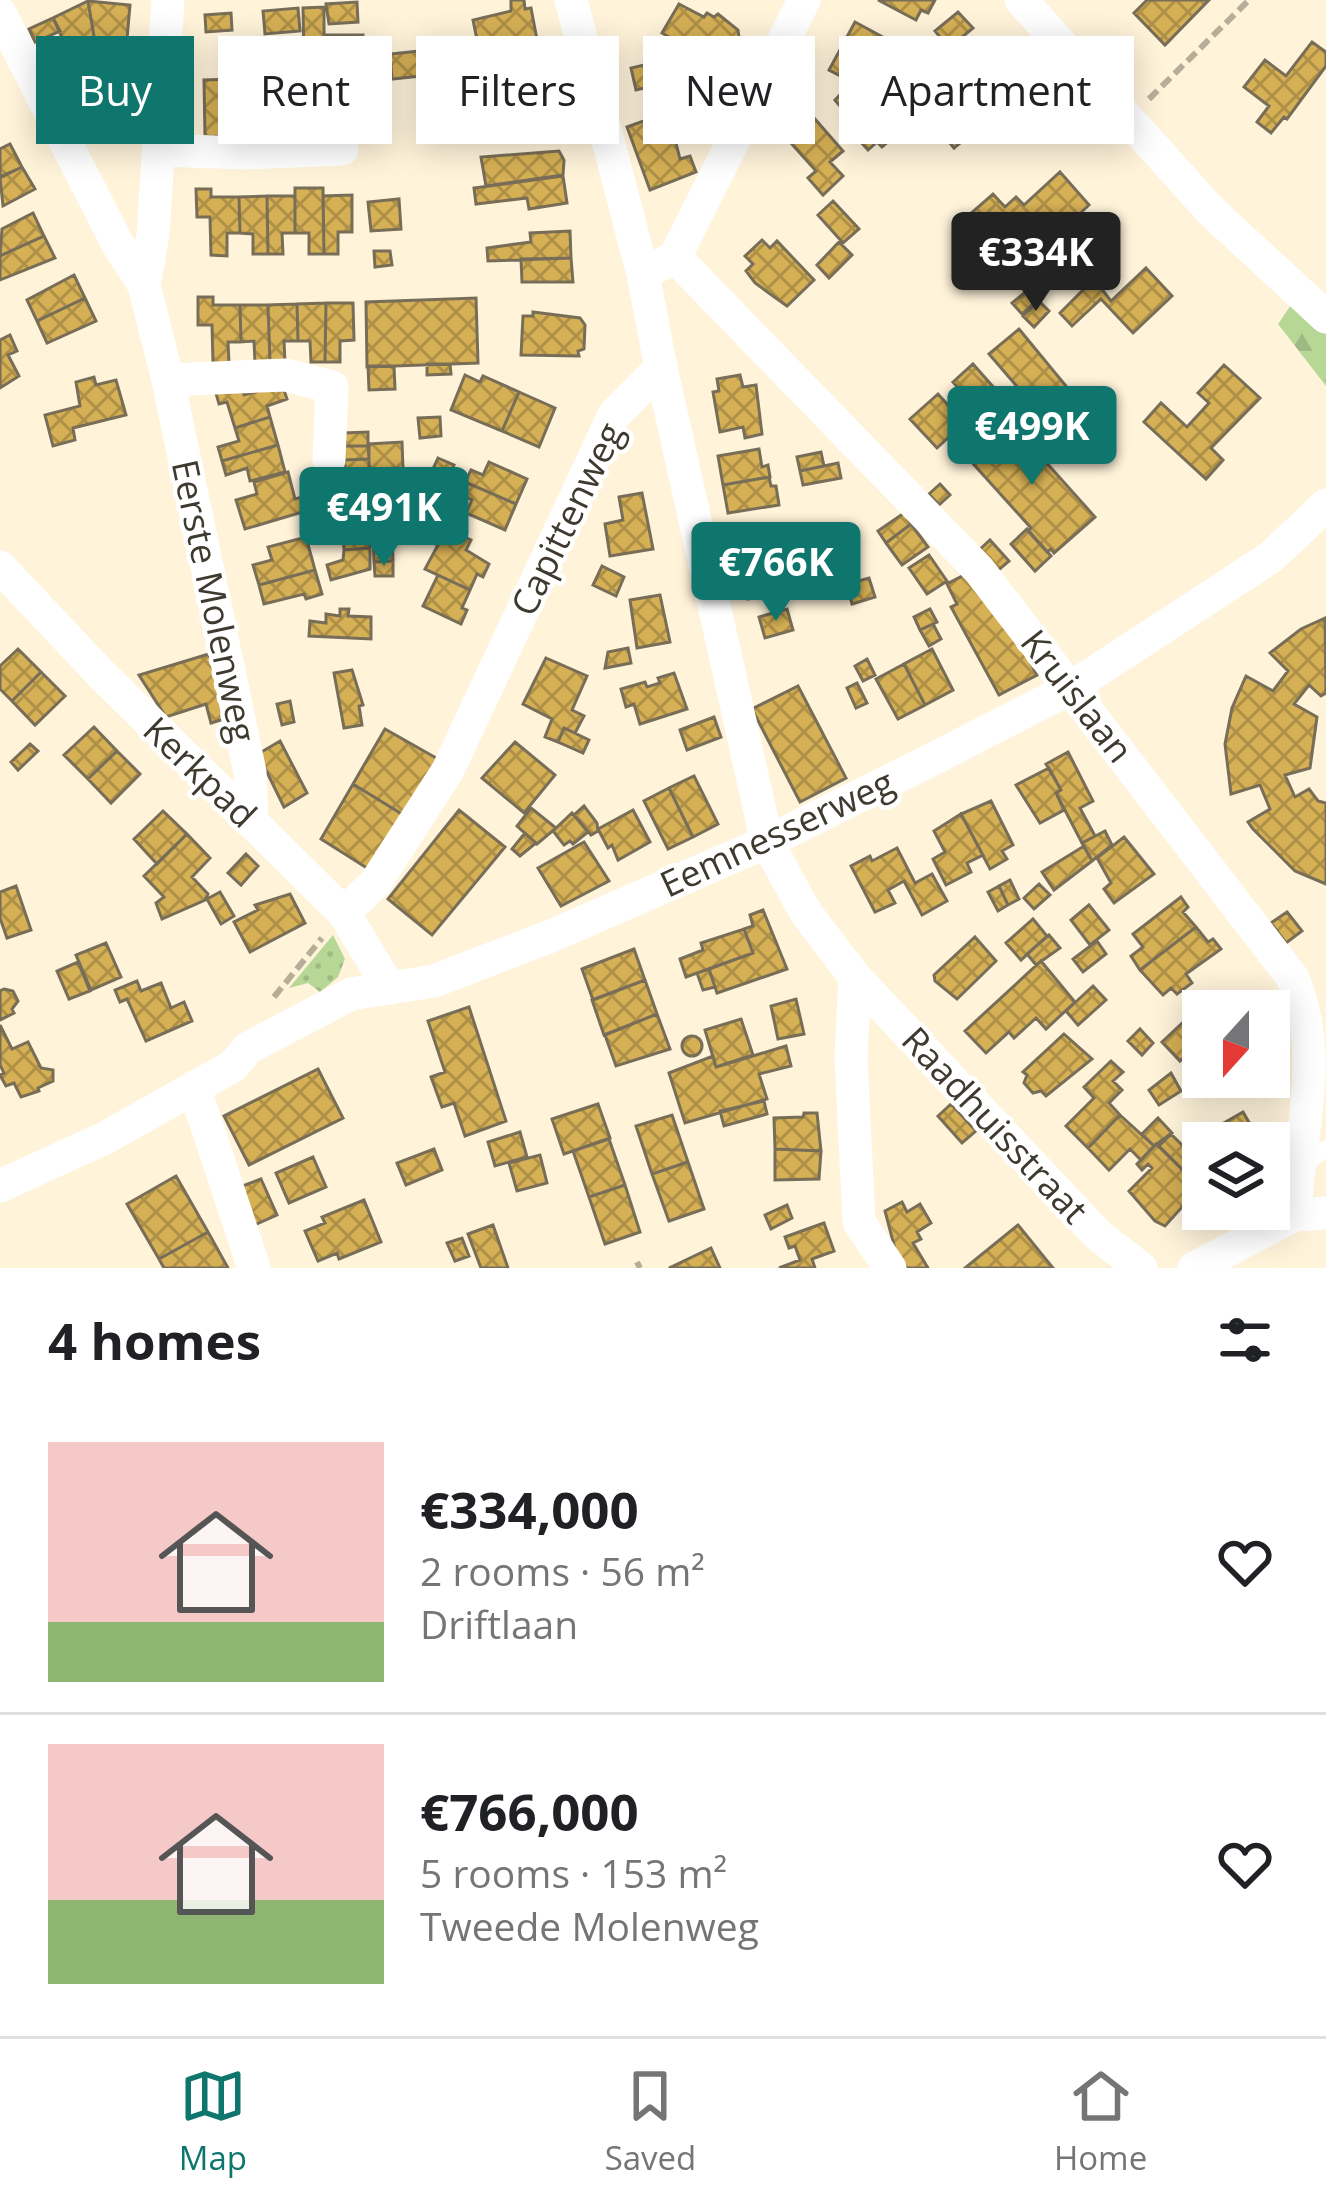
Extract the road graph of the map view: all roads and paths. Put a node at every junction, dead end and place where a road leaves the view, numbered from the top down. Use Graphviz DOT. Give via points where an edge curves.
graph roads {
  1 [pos="168,0"];
  2 [pos="571,0"];
  3 [pos="804,0"];
  4 [pos="1022,0"];
  5 [pos="1249,0"];
  6 [pos="0,13"];
  7 [pos="1054,36"];
  8 [pos="1134,113"];
  9 [pos="1134,126"];
  10 [pos="342,149"];
  11 [pos="159,150"];
  12 [pos="675,257"];
  13 [pos="643,274"];
  14 [pos="144,285"];
  15 [pos="1326,317"];
  16 [pos="662,368"];
  17 [pos="168,380"];
  18 [pos="329,460"];
  19 [pos="1326,505"];
  20 [pos="0,567"];
  21 [pos="1069,689"];
  22 [pos="252,823"];
  23 [pos="766,842"];
  24 [pos="344,913"];
  25 [pos="855,977"];
  26 [pos="388,986"];
  27 [pos="264,1014"];
  28 [pos="1318,1046"];
  29 [pos="194,1087"];
  30 [pos="1326,1148"];
  31 [pos="1297,1172"];
  32 [pos="2,1180"];
  33 [pos="1310,1214"];
  34 [pos="1207,1265"];
  35 [pos="254,1268"];
  36 [pos="890,1268"];
  37 [pos="1141,1268"];
  1 -- 11 [label="street, Eerste Molenweg"];
  2 -- 13 [label="street"];
  3 -- 12 [label="street"];
  4 -- 7 [label="street"];
  5 -- 8 [label="path"];
  6 -- 14 [label="street"];
  9 -- 15 [label="street" via="1210,211"];
  10 -- 11 [label="street"];
  11 -- 14 [label="street, Eerste Molenweg"];
  12 -- 13 [label="street"];
  12 -- 21 [label="street, Kruislaan" via="979,570"];
  13 -- 16 [label="street"];
  14 -- 17 [label="street, Eerste Molenweg"];
  16 -- 23 [label="street, Raadhuisstraat"];
  16 -- 24 [label="street, Capittenweg" via="614,415 448,770 376,882"];
  17 -- 18 [label="street" via="286,375 332,387"];
  17 -- 22 [label="street, Eerste Molenweg" via="250,772"];
  19 -- 21 [label="street, Eemnesserweg" via="1270,557"];
  20 -- 22 [label="street, Kerkpad"];
  21 -- 23 [label="street, Eemnesserweg"];
  21 -- 28 [label="street, Kruislaan" via="1292,977"];
  22 -- 24 [label="street, Kerkpad"];
  23 -- 25 [label="street, Raadhuisstraat"];
  23 -- 26 [label="street, Eemnesserweg" via="434,981"];
  24 -- 26 [label="street, Kerkpad"];
  24 -- 27 [label="path"];
  25 -- 36 [label="street" via="859,1222"];
  25 -- 37 [label="street, Raadhuisstraat" via="1100,1236"];
  26 -- 29 [label="street, Eemnesserweg" via="351,994 248,1048"];
  28 -- 31 [label="street, Kruislaan"];
  29 -- 32 [label="street, Eemnesserweg" via="105,1138"];
  29 -- 35 [label="street"];
  30 -- 31 [label="lane"];
  31 -- 33 [label="street, Kruislaan"];
  33 -- 34 [label="street"];
}
